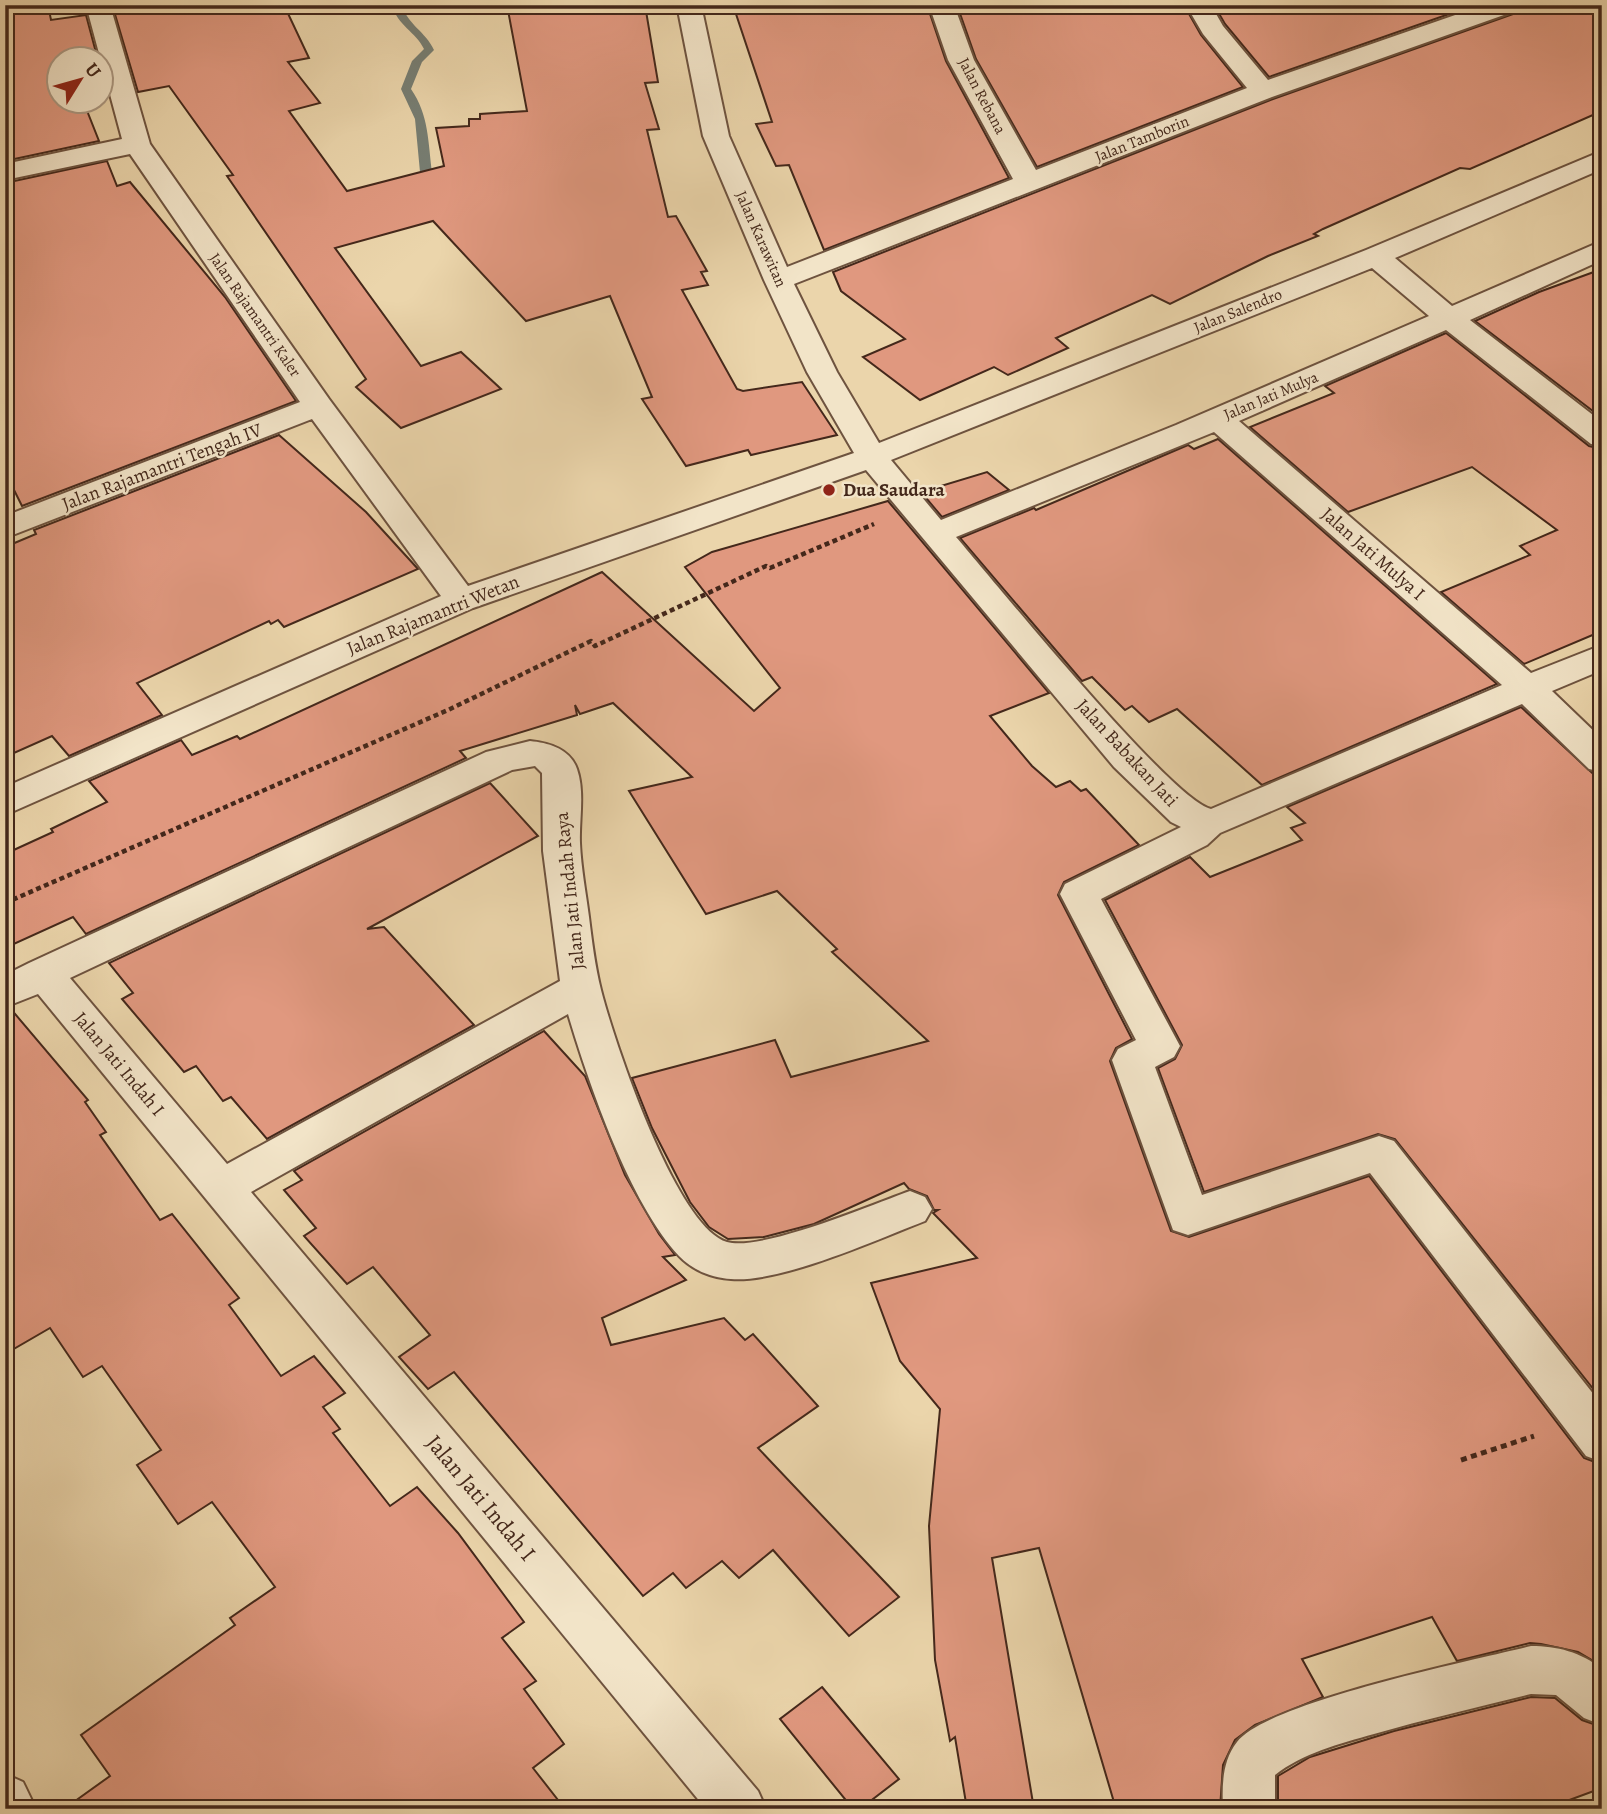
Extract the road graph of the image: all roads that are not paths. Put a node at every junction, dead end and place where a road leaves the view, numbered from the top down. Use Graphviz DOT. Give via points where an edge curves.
graph roads {
  1 [pos="98,5"];
  2 [pos="689,5"];
  3 [pos="941,5"];
  4 [pos="1198,5"];
  5 [pos="1509,5"];
  6 [pos="1263,91"];
  7 [pos="137,144"];
  8 [pos="1602,159"];
  9 [pos="5,172"];
  10 [pos="1029,183"];
  11 [pos="1602,249"];
  12 [pos="1377,256"];
  13 [pos="778,281"];
  14 [pos="1450,319"];
  15 [pos="318,406"];
  16 [pos="1218,419"];
  17 [pos="1602,438"];
  18 [pos="873,457"];
  19 [pos="5,528"];
  20 [pos="935,534"];
  21 [pos="461,600"];
  22 [pos="1602,656"];
  23 [pos="1528,689"];
  24 [pos="1602,760"];
  25 [pos="5,802"];
  26 [pos="1207,823"];
  27 [pos="24,982"];
  28 [pos="581,988"];
  29 [pos="222,1187"];
  30 [pos="909,1209"];
  31 [pos="1593,1430"];
  32 [pos="1602,1700"];
  33 [pos="5,1800"];
  34 [pos="10,1809"];
  35 [pos="740,1809"];
  36 [pos="1249,1809"];
  1 -- 7 [label="street, Jalan Rajamantri Kaler"];
  2 -- 13 [label="street, Jalan Karawitan" via="716,136"];
  3 -- 10 [label="street, Jalan Rebana" via="961,60"];
  4 -- 6 [label="street"];
  5 -- 6 [label="street, Jalan Tamborin"];
  6 -- 10 [label="street, Jalan Tamborin"];
  7 -- 9 [label="street"];
  7 -- 15 [label="street, Jalan Rajamantri Kaler"];
  8 -- 12 [label="street, Jalan Salendro"];
  10 -- 13 [label="street, Jalan Tamborin"];
  11 -- 14 [label="street, Jalan Jati Mulya"];
  12 -- 14 [label="street"];
  12 -- 18 [label="street, Jalan Salendro"];
  13 -- 18 [label="street, Jalan Karawitan" via="822,372"];
  14 -- 16 [label="street, Jalan Jati Mulya"];
  14 -- 17 [label="street"];
  15 -- 19 [label="street, Jalan Rajamantri Tengah IV"];
  15 -- 21 [label="street, Jalan Rajamantri Kaler"];
  16 -- 20 [label="street, Jalan Jati Mulya"];
  16 -- 23 [label="street, Jalan Jati Mulya I"];
  18 -- 20 [label="street, Jalan Babakan Jati"];
  18 -- 21 [label="street, Jalan Rajamantri Wetan"];
  20 -- 26 [label="street, Jalan Babakan Jati" via="1127,758 1184,813"];
  21 -- 25 [label="street, Jalan Rajamantri Wetan"];
  22 -- 23 [label="street"];
  23 -- 24 [label="street"];
  23 -- 26 [label="street"];
  26 -- 31 [label="street" via="1194,836 1079,894 1160,1046 1132,1060 1188,1217 1379,1153"];
  27 -- 28 [label="street, Jalan Jati Indah Raya" via="499,761 535,754 552,761 561,775 560,834"];
  27 -- 29 [label="street, Jalan Jati Indah I"];
  28 -- 29 [label="street"];
  28 -- 30 [label="street, Jalan Jati Indah Raya" via="626,1126 686,1234 714,1258 761,1260"];
  29 -- 35 [label="street, Jalan Jati Indah I"];
  32 -- 36 [label="street" via="1558,1669 1531,1670 1329,1723 1280,1740 1256,1758 1247,1779"];
  33 -- 34 [label="street"];
}
